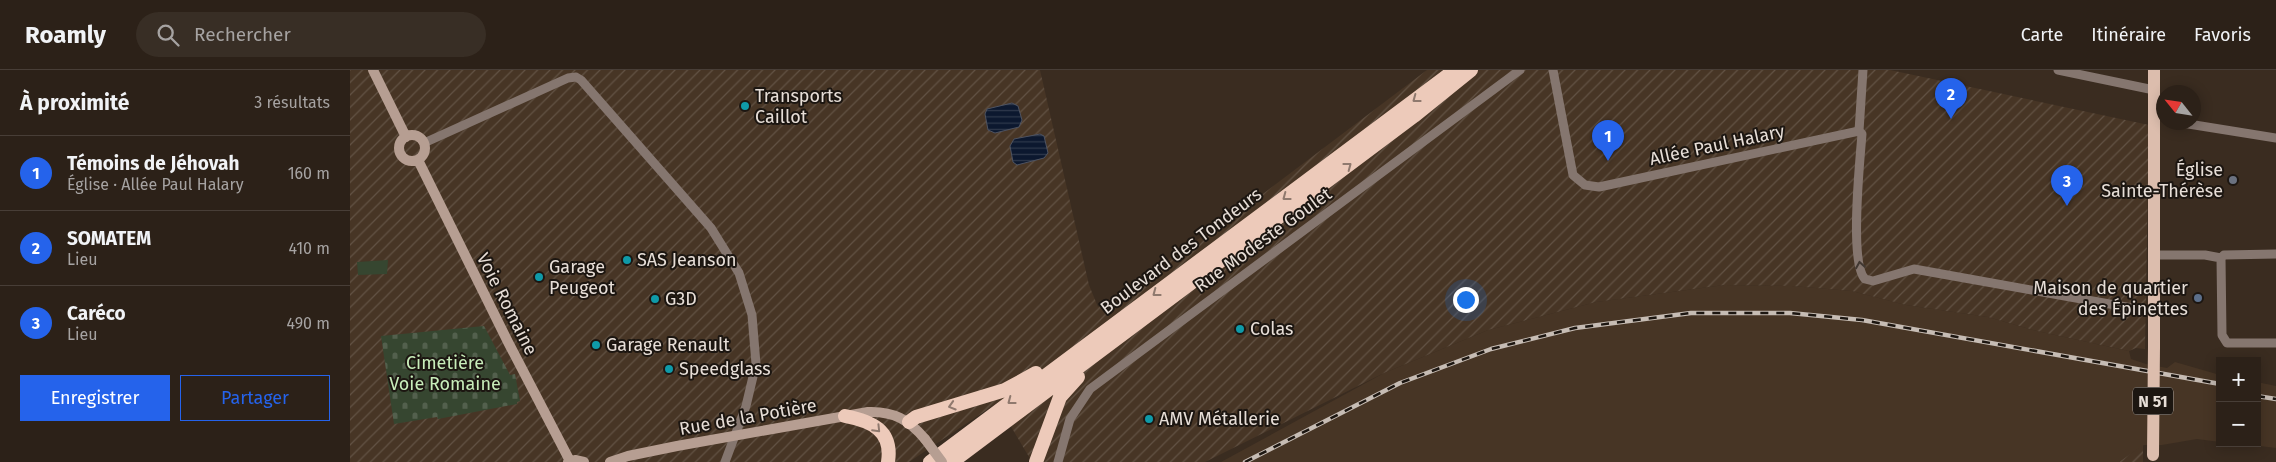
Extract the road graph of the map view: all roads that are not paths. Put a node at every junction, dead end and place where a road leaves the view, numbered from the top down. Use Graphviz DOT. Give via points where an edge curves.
graph roads {
  1 [pos="372,70"];
  2 [pos="1455,70"];
  3 [pos="1471,70"];
  4 [pos="1520,70"];
  5 [pos="1553,70"];
  6 [pos="1863,70"];
  7 [pos="2058,70"];
  8 [pos="2154,70"];
  9 [pos="578,73"];
  10 [pos="2154,90"];
  11 [pos="2156,102"];
  12 [pos="2201,126"];
  13 [pos="2159,130"];
  14 [pos="1859,131"];
  15 [pos="406,137"];
  16 [pos="2276,138"];
  17 [pos="424,143"];
  18 [pos="418,160"];
  19 [pos="1259,234"];
  20 [pos="2276,254"];
  21 [pos="2154,255"];
  22 [pos="2221,258"];
  23 [pos="1133,310"];
  24 [pos="2154,312"];
  25 [pos="2276,343"];
  26 [pos="845,416"];
  27 [pos="909,422"];
  28 [pos="734,437"];
  29 [pos="2153,459"];
  30 [pos="569,461"];
  31 [pos="584,462"];
  32 [pos="610,462"];
  33 [pos="725,462"];
  34 [pos="888,462"];
  35 [pos="930,462"];
  36 [pos="942,462"];
  37 [pos="952,462"];
  38 [pos="1036,462"];
  39 [pos="1058,462"];
  1 -- 15 [label="main road"];
  2 -- 23 [label="highway, Boulevard des Tondeurs, one-way"];
  19 -- 3 [label="highway, Boulevard des Tondeurs, one-way"];
  4 -- 39 [label="street, Rue Modeste Goulet" via="1090,389 1070,419"];
  5 -- 14 [label="street, Allée Paul Halary" via="1573,176 1585,185 1599,187"];
  6 -- 14 [label="street"];
  7 -- 10 [label="street"];
  8 -- 10 [label="main road, N 51"];
  9 -- 17 [label="street"];
  9 -- 28 [label="street" via="580,80 711,228 739,273 752,315 756,364 746,406"];
  10 -- 11 [label="main road, N 51"];
  12 -- 16 [label="street"];
  13 -- 21 [label="main road, N 51"];
  24 -- 14 [label="street, one-way" via="1914,269 1866,279 1859,268 1857,236 1862,134"];
  15 -- 17 [label="main road" via="418,137"];
  15 -- 18 [label="main road" via="399,145 400,153 409,161"];
  17 -- 18 [label="main road" via="424,151"];
  18 -- 30 [label="main road, Voie Romaine"];
  19 -- 37 [label="highway, Boulevard des Tondeurs"];
  19 -- 38 [label="highway" via="1223,267 1076,378 1060,397"];
  20 -- 22 [label="street" via="2224,255"];
  21 -- 22 [label="street"];
  21 -- 24 [label="main road, N 51"];
  22 -- 25 [label="street" via="2224,341"];
  23 -- 27 [label="highway, one-way" via="1005,390 916,417"];
  23 -- 35 [label="highway, Boulevard des Tondeurs, one-way"];
  24 -- 29 [label="main road, N 51, bridge"];
  26 -- 27 [label="main road, Rue de la Potière" via="883,411"];
  26 -- 28 [label="main road, Rue de la Potière"];
  26 -- 34 [label="highway, one-way" via="870,422 880,430 887,442"];
  27 -- 36 [label="main road, bridge"];
  28 -- 32 [label="main road, Rue de la Potière" via="676,446"];
  28 -- 33 [label="street"];
  30 -- 31 [label="main road"];
}
